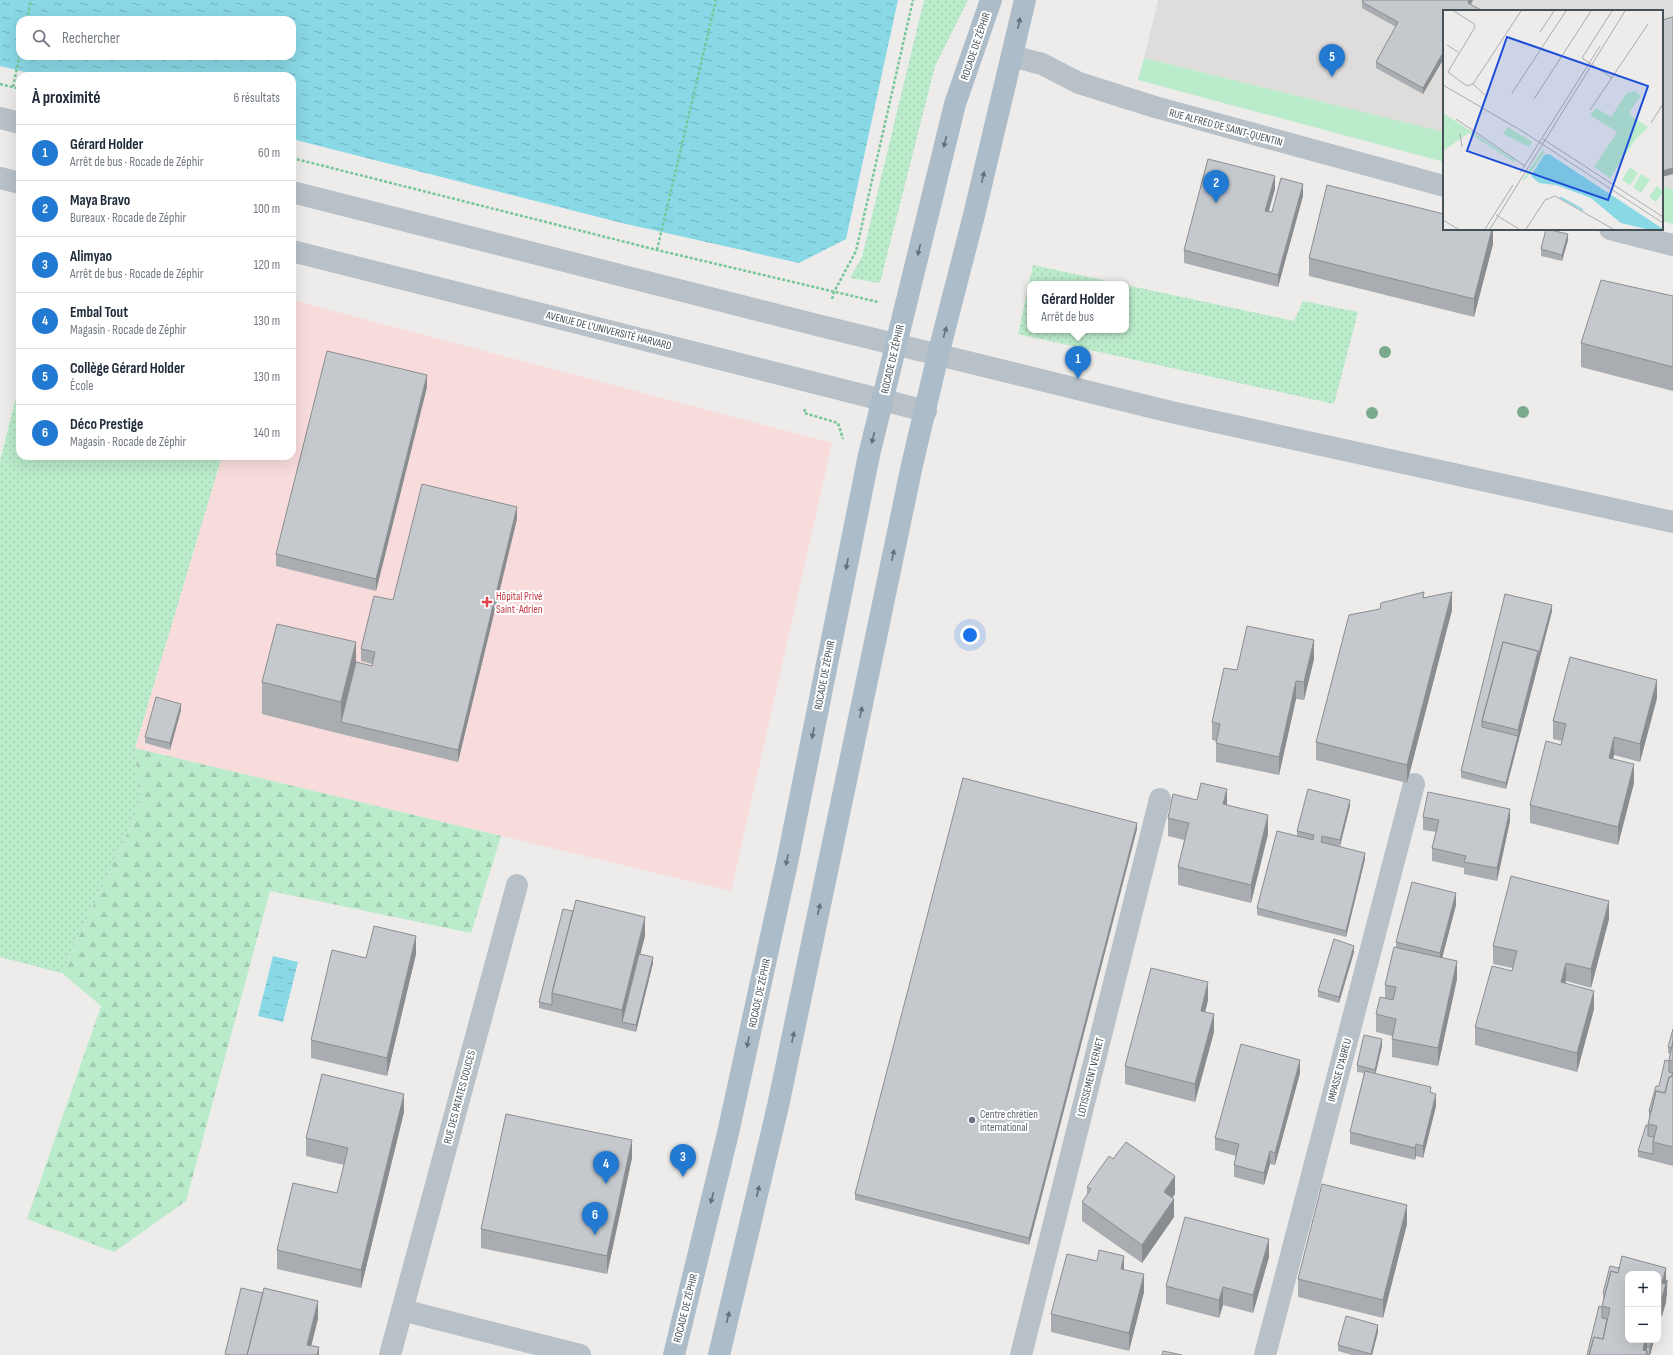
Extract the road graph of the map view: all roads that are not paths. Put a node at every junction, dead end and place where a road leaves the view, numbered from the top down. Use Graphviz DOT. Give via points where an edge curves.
graph roads {
  1 [pos="991,0"];
  2 [pos="1024,0"];
  3 [pos="1012,56"];
  4 [pos="0,118"];
  5 [pos="16,122"];
  6 [pos="0,178"];
  7 [pos="16,182"];
  8 [pos="1443,186"];
  9 [pos="296,193"];
  10 [pos="1614,230"];
  11 [pos="1673,245"];
  12 [pos="296,252"];
  13 [pos="896,345"];
  14 [pos="938,355"];
  15 [pos="882,400"];
  16 [pos="926,411"];
  17 [pos="1673,522"];
  18 [pos="1414,784"];
  19 [pos="1160,799"];
  20 [pos="517,884"];
  21 [pos="402,1310"];
  22 [pos="390,1355"];
  23 [pos="580,1355"];
  24 [pos="674,1355"];
  25 [pos="719,1355"];
  26 [pos="1021,1355"];
  27 [pos="1265,1355"];
  1 -- 13 [label="main road, ROCADE DE ZÉPHIR, one-way" via="955,104"];
  3 -- 2 [label="main road, one-way"];
  3 -- 8 [label="street, RUE ALFRED DE SAINT-QUENTIN" via="1042,64 1079,83 1155,107"];
  14 -- 3 [label="main road, one-way"];
  4 -- 5 [label="street"];
  6 -- 7 [label="street"];
  9 -- 13 [label="street"];
  10 -- 11 [label="street"];
  12 -- 15 [label="street, AVENUE DE L'UNIVERSITÉ HARVARD"];
  13 -- 14 [label="street"];
  13 -- 15 [label="main road, ROCADE DE ZÉPHIR"];
  14 -- 16 [label="main road"];
  14 -- 17 [label="street" via="1170,412"];
  15 -- 16 [label="street, AVENUE DE L'UNIVERSITÉ HARVARD"];
  15 -- 24 [label="main road, ROCADE DE ZÉPHIR, one-way" via="728,1133"];
  25 -- 16 [label="main road, one-way" via="778,1106 912,465"];
  18 -- 27 [label="street, IMPASSE D'ABREU"];
  19 -- 26 [label="street, LOTISSEMENT VERNET"];
  20 -- 21 [label="street, RUE DES PATATES DOUCES"];
  21 -- 22 [label="street, RUE DES PATATES DOUCES"];
  21 -- 23 [label="street"];
}
